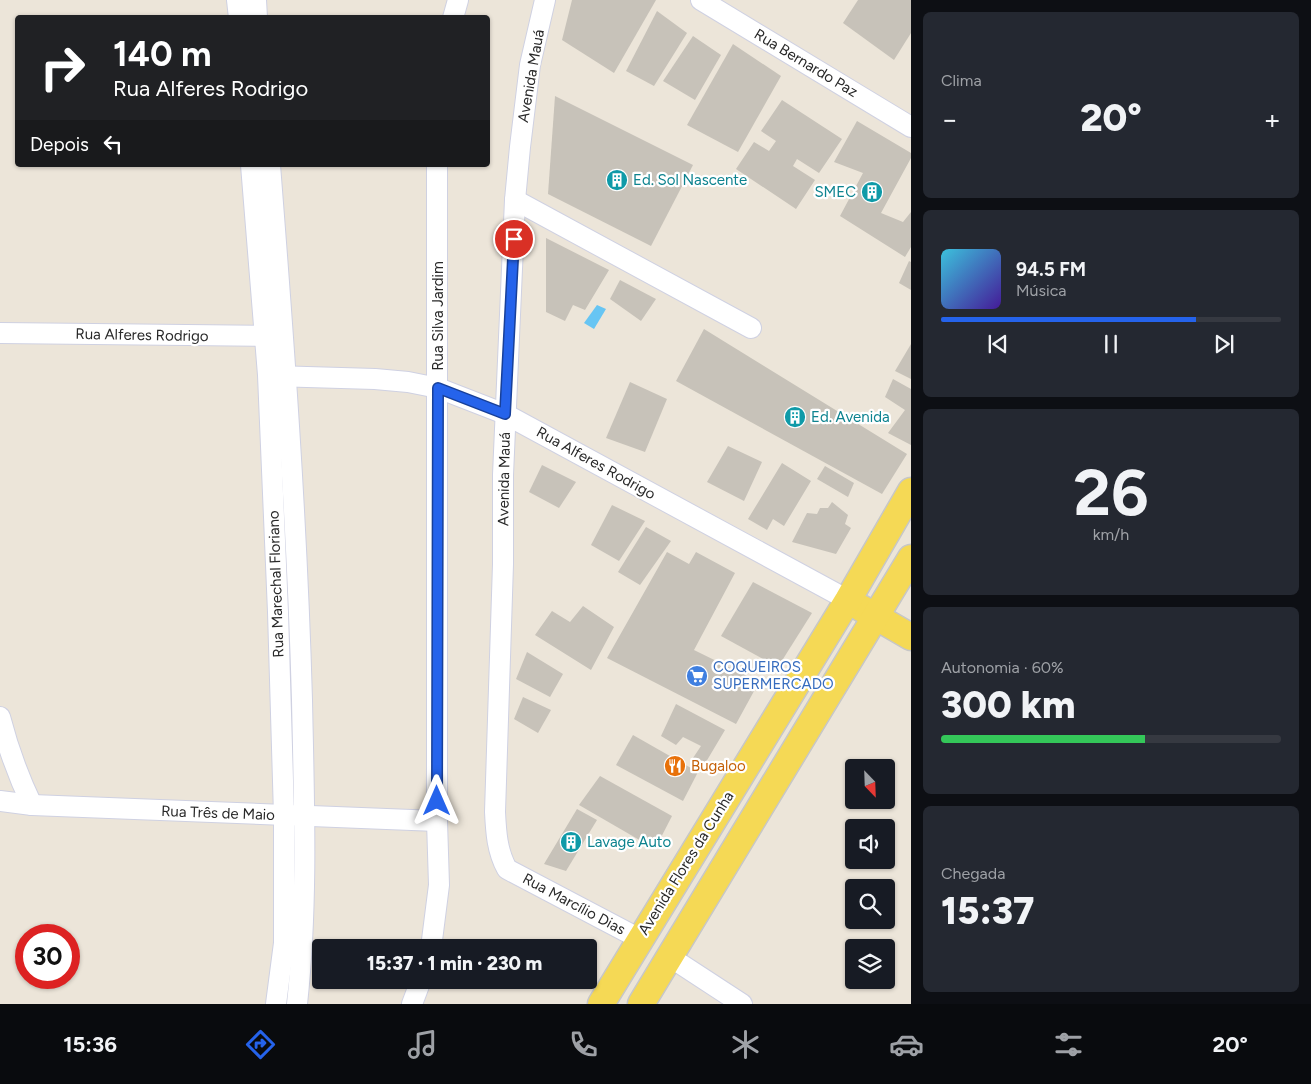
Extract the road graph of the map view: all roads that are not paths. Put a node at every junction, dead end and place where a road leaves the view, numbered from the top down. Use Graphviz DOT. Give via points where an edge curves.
graph roads {
  1 [pos="237,0"];
  2 [pos="256,0"];
  3 [pos="458,0"];
  4 [pos="545,0"];
  5 [pos="702,0"];
  6 [pos="239,15"];
  7 [pos="258,15"];
  8 [pos="454,15"];
  9 [pos="911,127"];
  10 [pos="251,167"];
  11 [pos="270,167"];
  12 [pos="438,167"];
  13 [pos="515,200"];
  14 [pos="750,328"];
  15 [pos="0,333"];
  16 [pos="274,336"];
  17 [pos="277,376"];
  18 [pos="438,388"];
  19 [pos="505,414"];
  20 [pos="911,491"];
  21 [pos="295,537"];
  22 [pos="275,539"];
  23 [pos="911,558"];
  24 [pos="848,600"];
  25 [pos="876,617"];
  26 [pos="911,637"];
  27 [pos="0,717"];
  28 [pos="0,801"];
  29 [pos="32,805"];
  30 [pos="284,815"];
  31 [pos="305,816"];
  32 [pos="437,820"];
  33 [pos="507,869"];
  34 [pos="293,915"];
  35 [pos="432,939"];
  36 [pos="640,939"];
  37 [pos="670,957"];
  38 [pos="418,989"];
  39 [pos="276,1004"];
  40 [pos="297,1004"];
  41 [pos="412,1004"];
  42 [pos="601,1004"];
  43 [pos="641,1004"];
  44 [pos="742,1004"];
  1 -- 6 [label="street"];
  2 -- 7 [label="street"];
  3 -- 8 [label="street"];
  4 -- 13 [label="street, Avenida Mauá" via="530,65"];
  5 -- 9 [label="street, Rua Bernardo Paz"];
  10 -- 16 [label="street, Rua Marechal Floriano"];
  11 -- 16 [label="street, Rua Marechal Floriano"];
  12 -- 18 [label="street, Rua Silva Jardim"];
  13 -- 14 [label="street"];
  13 -- 19 [label="street, Avenida Mauá"];
  15 -- 16 [label="street, Rua Alferes Rodrigo"];
  16 -- 17 [label="street, Rua Marechal Floriano"];
  17 -- 18 [label="street, Rua Alferes Rodrigo" via="374,379"];
  17 -- 21 [label="street, Rua Marechal Floriano"];
  17 -- 22 [label="street, Rua Marechal Floriano"];
  18 -- 19 [label="street, Rua Alferes Rodrigo"];
  18 -- 32 [label="street, Rua Silva Jardim"];
  19 -- 24 [label="street, Rua Alferes Rodrigo"];
  19 -- 33 [label="street, Avenida Mauá" via="495,812 496,839"];
  20 -- 24 [label="main road, Avenida Flores da Cunha"];
  21 -- 22 [label="street"];
  21 -- 31 [label="street, Rua Marechal Floriano"];
  22 -- 30 [label="street, Rua Marechal Floriano"];
  23 -- 25 [label="main road"];
  24 -- 25 [label="main road"];
  24 -- 36 [label="main road, Avenida Flores da Cunha"];
  25 -- 26 [label="main road"];
  25 -- 37 [label="main road"];
  27 -- 29 [label="street" via="10,756"];
  28 -- 29 [label="street, Rua Três de Maio"];
  29 -- 30 [label="street, Rua Três de Maio"];
  30 -- 31 [label="street, Rua Três de Maio"];
  30 -- 34 [label="street, Rua Marechal Floriano"];
  31 -- 32 [label="street, Rua Três de Maio"];
  31 -- 34 [label="street, Rua Marechal Floriano"];
  32 -- 35 [label="street, Rua Silva Jardim" via="439,885"];
  33 -- 36 [label="street, Rua Marcílio Dias"];
  34 -- 39 [label="street, Rua Marechal Floriano" via="284,944"];
  34 -- 40 [label="street, Rua Marechal Floriano" via="302,957"];
  36 -- 42 [label="main road, Avenida Flores da Cunha"];
  37 -- 43 [label="main road"];
  37 -- 44 [label="street"];
  38 -- 41 [label="street"];
}
